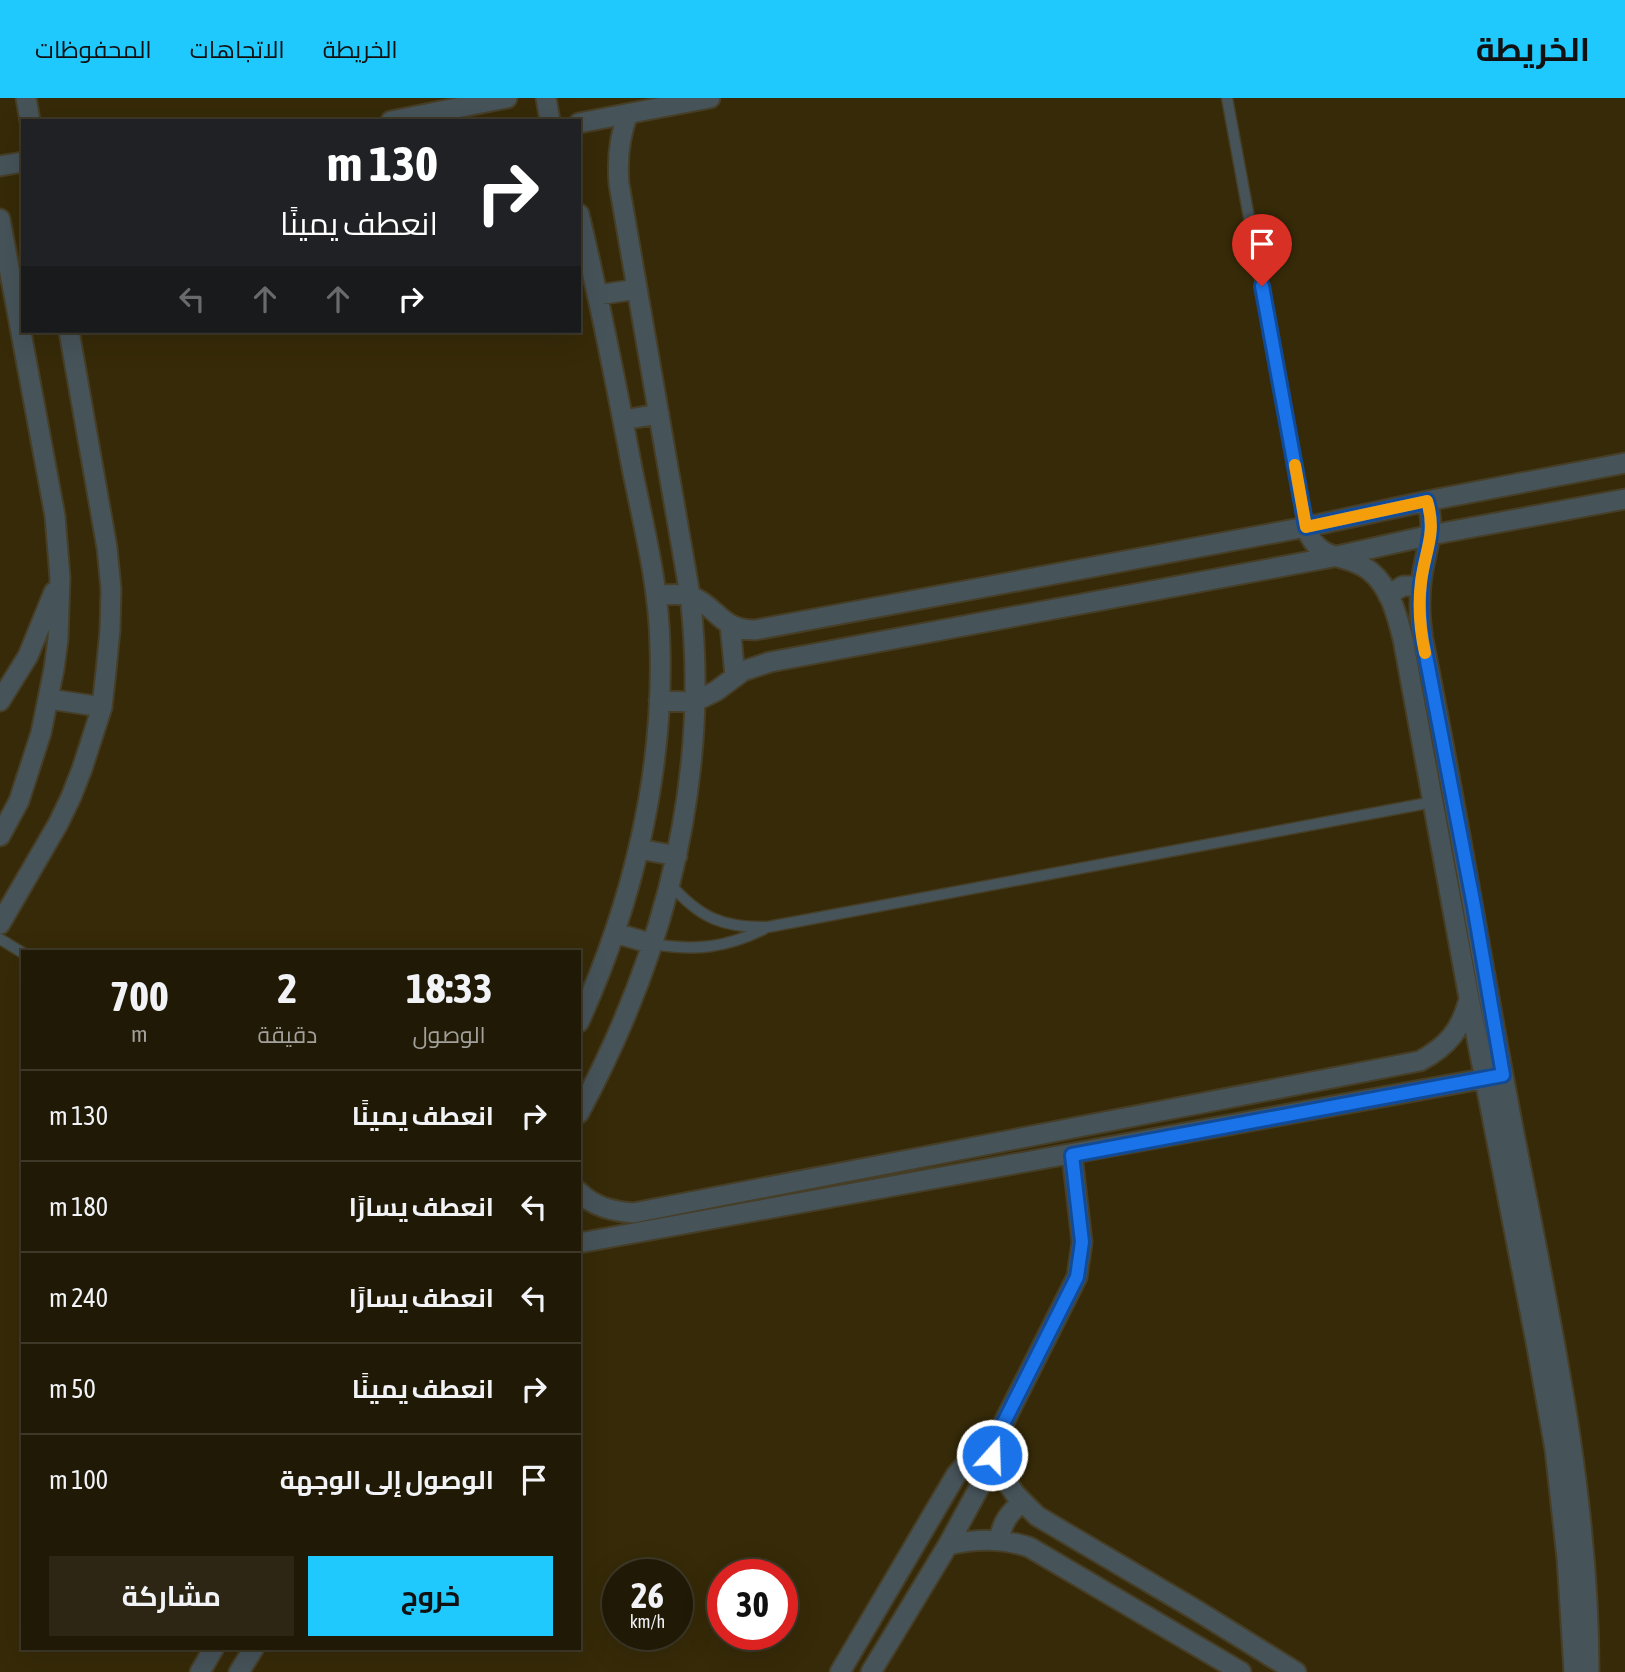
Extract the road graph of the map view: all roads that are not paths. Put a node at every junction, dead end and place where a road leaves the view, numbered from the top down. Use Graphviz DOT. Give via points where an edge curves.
graph roads {
  1 [pos="26,98"];
  2 [pos="507,98"];
  3 [pos="546,98"];
  4 [pos="710,98"];
  5 [pos="1227,98"];
  6 [pos="628,106"];
  7 [pos="30,119"];
  8 [pos="401,119"];
  9 [pos="550,119"];
  10 [pos="581,122"];
  11 [pos="21,162"];
  12 [pos="0,166"];
  13 [pos="0,219"];
  14 [pos="581,223"];
  15 [pos="15,249"];
  16 [pos="21,289"];
  17 [pos="637,289"];
  18 [pos="598,295"];
  19 [pos="28,333"];
  20 [pos="69,333"];
  21 [pos="659,414"];
  22 [pos="623,421"];
  23 [pos="1625,463"];
  24 [pos="1625,499"];
  25 [pos="1427,501"];
  26 [pos="1306,527"];
  27 [pos="1431,535"];
  28 [pos="1333,556"];
  29 [pos="60,578"];
  30 [pos="1420,586"];
  31 [pos="950,593"];
  32 [pos="657,595"];
  33 [pos="690,595"];
  34 [pos="1388,595"];
  35 [pos="812,619"];
  36 [pos="730,625"];
  37 [pos="956,626"];
  38 [pos="817,653"];
  39 [pos="1417,659"];
  40 [pos="735,676"];
  41 [pos="49,699"];
  42 [pos="0,701"];
  43 [pos="659,701"];
  44 [pos="694,702"];
  45 [pos="102,707"];
  46 [pos="1433,802"];
  47 [pos="0,836"];
  48 [pos="639,849"];
  49 [pos="677,856"];
  50 [pos="670,884"];
  51 [pos="0,924"];
  52 [pos="768,927"];
  53 [pos="615,933"];
  54 [pos="0,939"];
  55 [pos="653,944"];
  56 [pos="21,952"];
  57 [pos="1469,998"];
  58 [pos="581,1017"];
  59 [pos="1494,1077"];
  60 [pos="581,1109"];
  61 [pos="956,1151"];
  62 [pos="1072,1155"];
  63 [pos="960,1174"];
  64 [pos="581,1193"];
  65 [pos="668,1217"];
  66 [pos="581,1242"];
  67 [pos="1544,1340"];
  68 [pos="993,1444"];
  69 [pos="1023,1502"];
  70 [pos="999,1540"];
  71 [pos="948,1545"];
  72 [pos="1196,1610"];
  73 [pos="1180,1635"];
  74 [pos="213,1650"];
  75 [pos="253,1650"];
  76 [pos="200,1672"];
  77 [pos="239,1672"];
  78 [pos="840,1672"];
  79 [pos="871,1672"];
  80 [pos="1241,1672"];
  81 [pos="1295,1672"];
  82 [pos="1574,1672"];
  83 [pos="1589,1672"];
  1 -- 7 [label="street"];
  2 -- 8 [label="street"];
  3 -- 9 [label="street"];
  4 -- 6 [label="street"];
  5 -- 26 [label="lane"];
  6 -- 10 [label="street"];
  6 -- 17 [label="street" via="618,177"];
  11 -- 12 [label="street"];
  13 -- 15 [label="street"];
  14 -- 18 [label="street"];
  15 -- 16 [label="street"];
  17 -- 18 [label="street"];
  17 -- 21 [label="street"];
  18 -- 22 [label="street"];
  19 -- 29 [label="street"];
  20 -- 45 [label="street" via="111,589"];
  21 -- 22 [label="street"];
  21 -- 33 [label="street"];
  22 -- 32 [label="street"];
  23 -- 25 [label="street"];
  24 -- 27 [label="street"];
  25 -- 26 [label="street"];
  25 -- 27 [label="street"];
  26 -- 28 [label="street" via="1315,546"];
  26 -- 31 [label="street"];
  27 -- 28 [label="street"];
  27 -- 30 [label="street"];
  28 -- 34 [label="street" via="1372,572"];
  28 -- 37 [label="street"];
  29 -- 41 [label="street" via="58,639"];
  29 -- 42 [label="street" via="28,656"];
  30 -- 34 [label="street" via="1403,586"];
  30 -- 39 [label="street"];
  31 -- 35 [label="street"];
  31 -- 37 [label="street"];
  32 -- 33 [label="street"];
  32 -- 43 [label="street"];
  33 -- 36 [label="street"];
  33 -- 44 [label="street"];
  34 -- 39 [label="street"];
  35 -- 36 [label="street" via="755,630"];
  35 -- 38 [label="street"];
  36 -- 40 [label="street"];
  37 -- 38 [label="street"];
  38 -- 40 [label="street" via="760,664"];
  39 -- 46 [label="street"];
  39 -- 59 [label="street" via="1474,906"];
  40 -- 44 [label="street"];
  41 -- 45 [label="street"];
  41 -- 47 [label="street" via="31,768"];
  43 -- 44 [label="street"];
  43 -- 48 [label="street"];
  44 -- 49 [label="street"];
  45 -- 51 [label="street" via="71,797"];
  46 -- 52 [label="lane"];
  46 -- 57 [label="street"];
  48 -- 49 [label="street"];
  48 -- 53 [label="street"];
  49 -- 50 [label="street"];
  50 -- 52 [label="lane" via="703,914 746,928"];
  50 -- 55 [label="street"];
  52 -- 55 [label="lane" via="724,945 677,948"];
  53 -- 55 [label="street"];
  53 -- 58 [label="street"];
  54 -- 56 [label="lane"];
  55 -- 60 [label="street" via="619,1035"];
  57 -- 59 [label="street"];
  57 -- 61 [label="street" via="1452,1035 1420,1061"];
  59 -- 62 [label="street"];
  59 -- 67 [label="street"];
  61 -- 63 [label="street"];
  61 -- 65 [label="street"];
  62 -- 63 [label="street"];
  62 -- 68 [label="street" via="1082,1242 1077,1277"];
  63 -- 65 [label="street"];
  64 -- 65 [label="street" via="615,1211"];
  65 -- 66 [label="street"];
  67 -- 82 [label="street"];
  67 -- 83 [label="street" via="1573,1447 1588,1595"];
  68 -- 69 [label="street" via="1001,1473"];
  68 -- 71 [label="street" via="986,1475"];
  68 -- 78 [label="street" via="972,1457 956,1475"];
  69 -- 70 [label="street" via="1006,1518"];
  69 -- 72 [label="street" via="1037,1516"];
  70 -- 71 [label="street"];
  70 -- 73 [label="street" via="1029,1547"];
  71 -- 79 [label="street"];
  72 -- 73 [label="street"];
  72 -- 81 [label="street"];
  73 -- 80 [label="street"];
  74 -- 76 [label="street"];
  75 -- 77 [label="street"];
}
